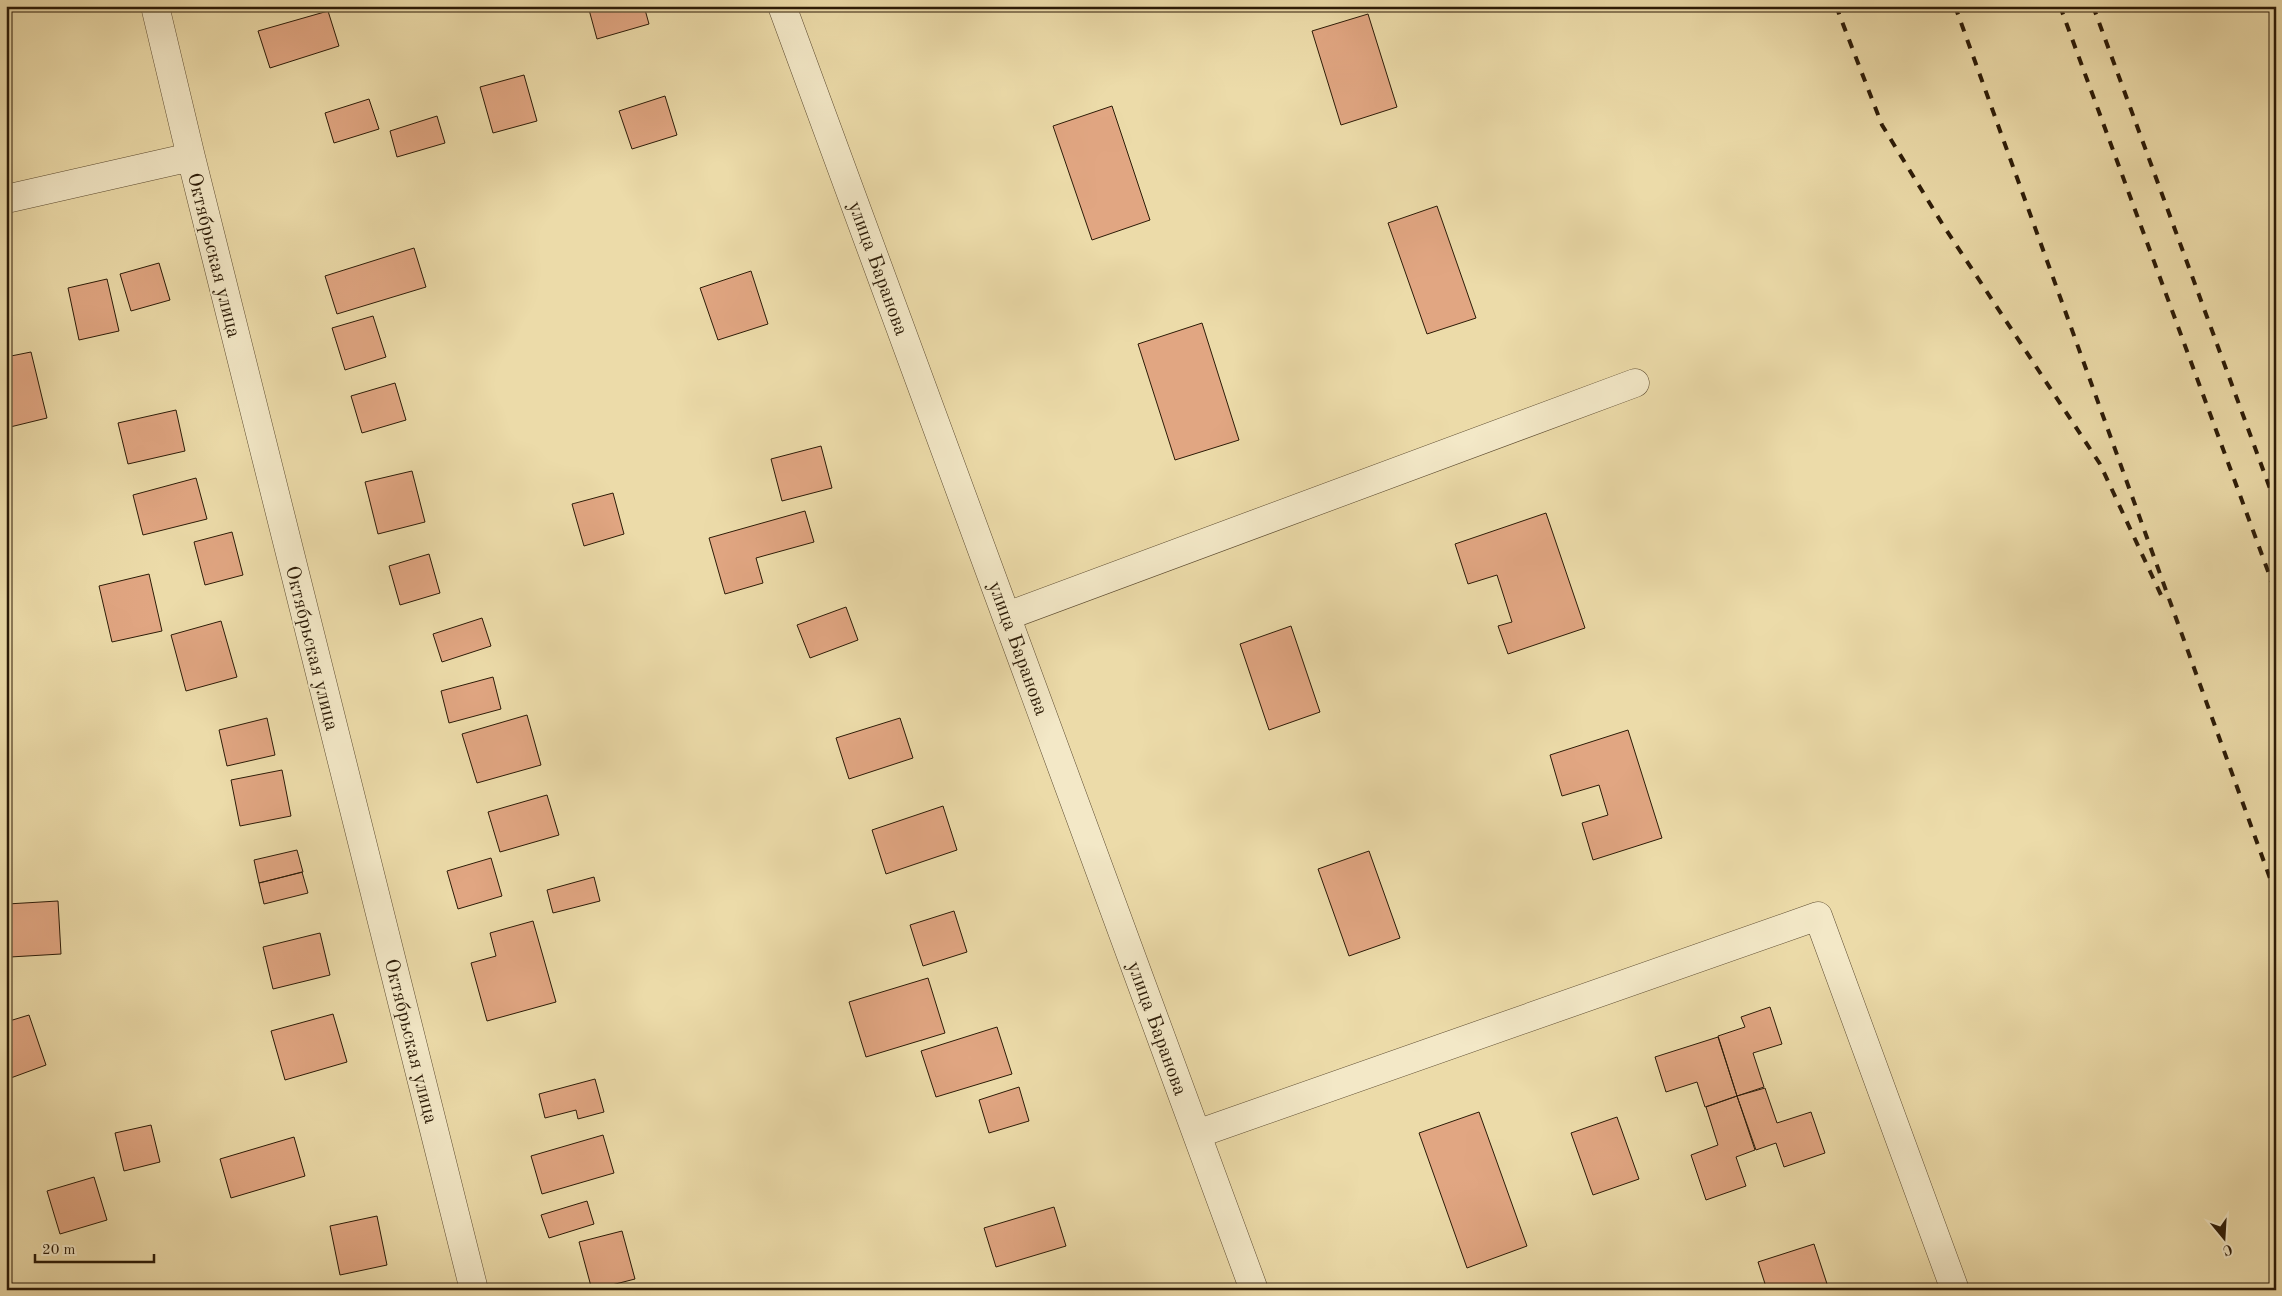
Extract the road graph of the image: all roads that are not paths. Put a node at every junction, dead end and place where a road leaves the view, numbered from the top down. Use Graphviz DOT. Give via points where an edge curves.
graph roads {
  1 [pos="155,6"];
  2 [pos="782,6"];
  3 [pos="190,158"];
  4 [pos="6,199"];
  5 [pos="1635,383"];
  6 [pos="1007,616"];
  7 [pos="1197,1134"];
  8 [pos="474,1290"];
  9 [pos="1254,1290"];
  10 [pos="1955,1290"];
  1 -- 3 [label="street, Октябрьская улица"];
  2 -- 6 [label="street, улица Баранова"];
  3 -- 4 [label="street"];
  3 -- 8 [label="street, Октябрьская улица"];
  5 -- 6 [label="street"];
  6 -- 7 [label="street, улица Баранова"];
  7 -- 9 [label="street, улица Баранова"];
  7 -- 10 [label="street" via="1818,916"];
}
